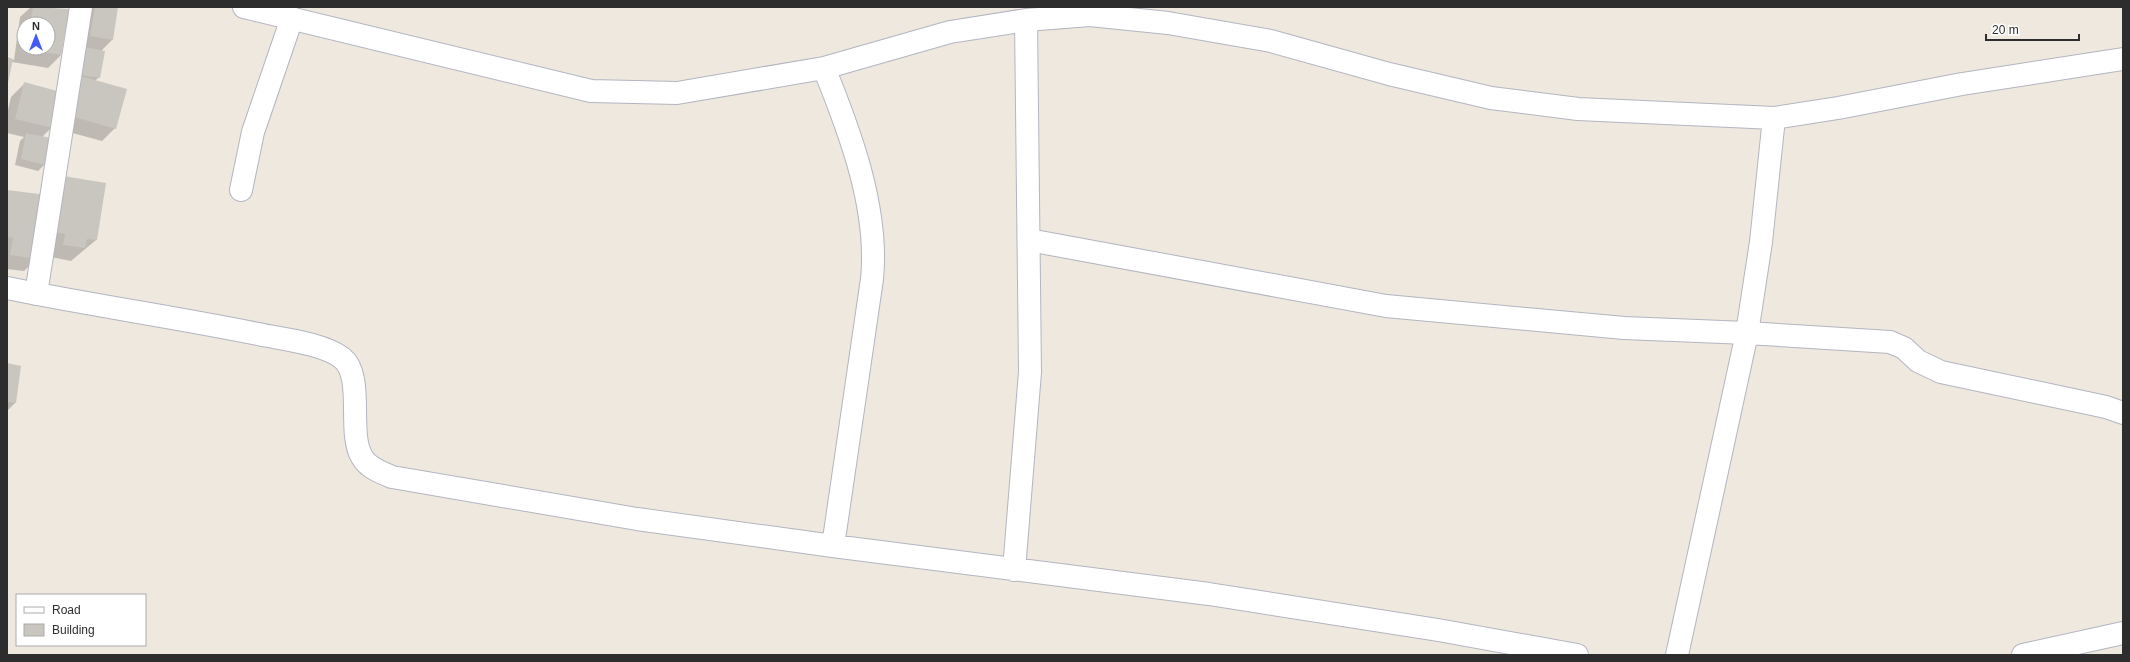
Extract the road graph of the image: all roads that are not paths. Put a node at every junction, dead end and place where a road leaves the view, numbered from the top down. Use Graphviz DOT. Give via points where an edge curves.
graph roads {
  1 [pos="81,7"];
  2 [pos="253,8"];
  3 [pos="292,18"];
  4 [pos="1026,20"];
  5 [pos="2123,59"];
  6 [pos="824,68"];
  7 [pos="1774,118"];
  8 [pos="241,190"];
  9 [pos="1029,240"];
  10 [pos="7,288"];
  11 [pos="36,294"];
  12 [pos="1747,333"];
  13 [pos="2123,413"];
  14 [pos="833,546"];
  15 [pos="1014,570"];
  16 [pos="2123,633"];
  17 [pos="1577,655"];
  18 [pos="1677,655"];
  19 [pos="2023,655"];
  1 -- 11 [label="street"];
  2 -- 3 [label="street"];
  3 -- 6 [label="street" via="591,91 677,93"];
  3 -- 8 [label="street" via="253,132"];
  4 -- 6 [label="street" via="950,32"];
  4 -- 7 [label="street" via="1090,15 1168,23 1271,41 1389,74 1491,98 1578,109"];
  4 -- 9 [label="street"];
  5 -- 7 [label="street" via="1962,84"];
  6 -- 14 [label="street" via="847,125 864,190 874,244 872,279"];
  7 -- 12 [label="street" via="1761,242"];
  9 -- 12 [label="street" via="1386,306 1624,328"];
  9 -- 15 [label="street" via="1029,386"];
  10 -- 11 [label="street"];
  11 -- 14 [label="street" via="301,343 343,358 353,376 357,443 362,458 375,469 392,477 637,518"];
  12 -- 13 [label="street" via="1890,342 1904,348 1918,361 1941,372 2106,407"];
  12 -- 18 [label="street"];
  14 -- 15 [label="street"];
  15 -- 17 [label="street" via="1216,595"];
  16 -- 19 [label="street"];
}
